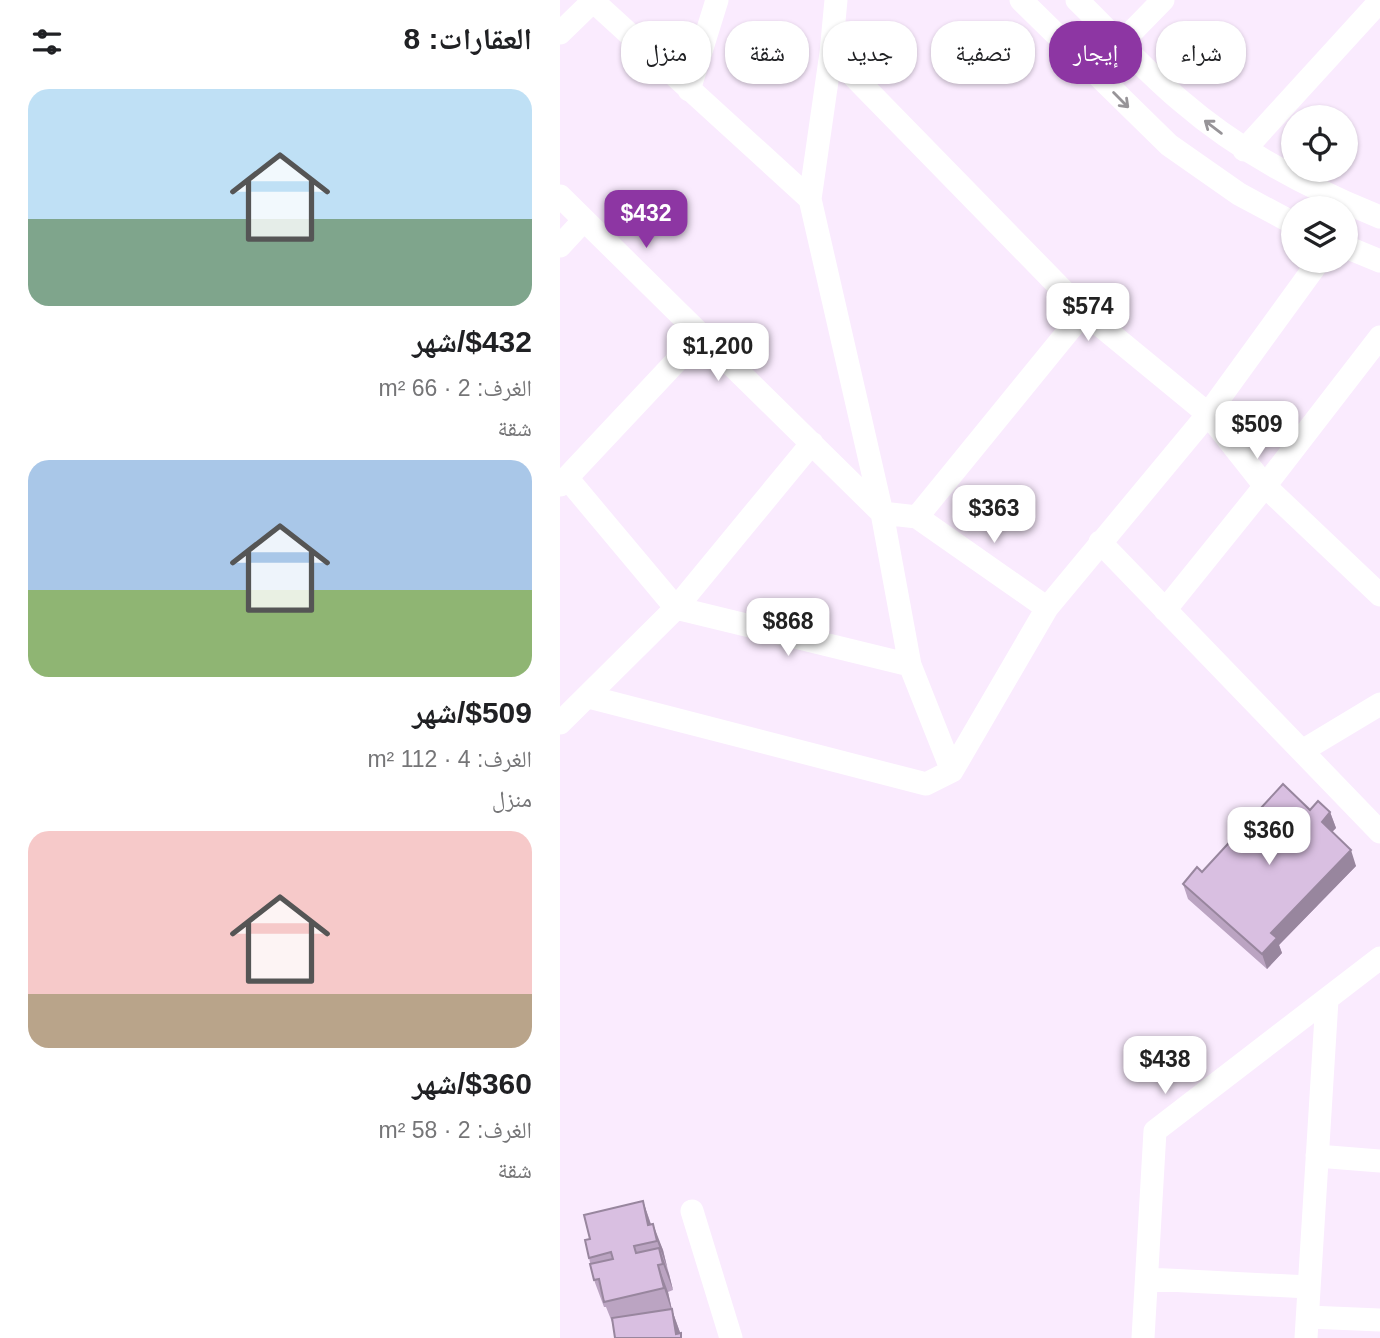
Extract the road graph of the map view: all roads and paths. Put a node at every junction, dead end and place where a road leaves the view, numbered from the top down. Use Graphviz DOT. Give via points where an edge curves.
graph roads {
  1 [pos="717,0"];
  2 [pos="836,0"];
  3 [pos="1021,0"];
  4 [pos="1077,0"];
  5 [pos="1163,0"];
  6 [pos="1380,1"];
  7 [pos="602,4"];
  8 [pos="834,21"];
  9 [pos="1098,21"];
  10 [pos="1142,22"];
  11 [pos="560,33"];
  12 [pos="1142,63"];
  13 [pos="827,84"];
  14 [pos="861,84"];
  15 [pos="690,90"];
  16 [pos="1244,150"];
  17 [pos="560,196"];
  18 [pos="810,199"];
  19 [pos="1281,217"];
  20 [pos="1380,217"];
  21 [pos="584,220"];
  22 [pos="560,246"];
  23 [pos="1358,252"];
  24 [pos="1380,260"];
  25 [pos="1310,273"];
  26 [pos="1084,313"];
  27 [pos="701,335"];
  28 [pos="1376,351"];
  29 [pos="1208,414"];
  30 [pos="811,443"];
  31 [pos="563,481"];
  32 [pos="1265,486"];
  33 [pos="882,513"];
  34 [pos="916,517"];
  35 [pos="1100,542"];
  36 [pos="1380,595"];
  37 [pos="676,607"];
  38 [pos="1047,608"];
  39 [pos="1166,610"];
  40 [pos="910,665"];
  41 [pos="589,697"];
  42 [pos="1380,704"];
  43 [pos="560,723"];
  44 [pos="1302,751"];
  45 [pos="952,771"];
  46 [pos="1380,832"];
  47 [pos="1380,958"];
  48 [pos="1327,1000"];
  49 [pos="1317,1156"];
  50 [pos="1380,1161"];
  51 [pos="692,1211"];
  52 [pos="1147,1279"];
  53 [pos="1309,1287"];
  54 [pos="1380,1320"];
  55 [pos="1307,1328"];
  56 [pos="731,1338"];
  57 [pos="1143,1338"];
  1 -- 15 [label="street"];
  2 -- 8 [label="street"];
  3 -- 19 [label="street, one-way" via="1169,145 1239,194"];
  4 -- 9 [label="street"];
  5 -- 10 [label="street"];
  6 -- 16 [label="street"];
  7 -- 11 [label="street"];
  7 -- 15 [label="street"];
  16 -- 12 [label="street, one-way"];
  13 -- 18 [label="street"];
  14 -- 26 [label="street"];
  15 -- 18 [label="street"];
  16 -- 20 [label="street"];
  17 -- 21 [label="street"];
  18 -- 33 [label="street"];
  21 -- 22 [label="street"];
  21 -- 27 [label="street"];
  23 -- 24 [label="street"];
  25 -- 29 [label="street"];
  26 -- 29 [label="street"];
  26 -- 34 [label="street"];
  27 -- 30 [label="street"];
  27 -- 31 [label="street"];
  28 -- 32 [label="street"];
  29 -- 32 [label="street"];
  29 -- 35 [label="street"];
  30 -- 33 [label="street"];
  30 -- 37 [label="street"];
  31 -- 37 [label="street"];
  32 -- 36 [label="street"];
  32 -- 39 [label="street"];
  33 -- 34 [label="street"];
  33 -- 40 [label="street"];
  34 -- 38 [label="street"];
  35 -- 38 [label="street"];
  35 -- 39 [label="street"];
  37 -- 40 [label="street"];
  37 -- 41 [label="street"];
  38 -- 45 [label="street"];
  39 -- 44 [label="street"];
  40 -- 45 [label="street"];
  41 -- 43 [label="street"];
  41 -- 45 [label="street" via="926,784"];
  42 -- 44 [label="street"];
  44 -- 46 [label="street"];
  47 -- 48 [label="street"];
  48 -- 49 [label="street"];
  48 -- 52 [label="street" via="1155,1131"];
  49 -- 50 [label="street"];
  49 -- 53 [label="street"];
  51 -- 56 [label="street"];
  52 -- 53 [label="street"];
  52 -- 57 [label="street"];
  53 -- 55 [label="street"];
  54 -- 55 [label="street"];
}
